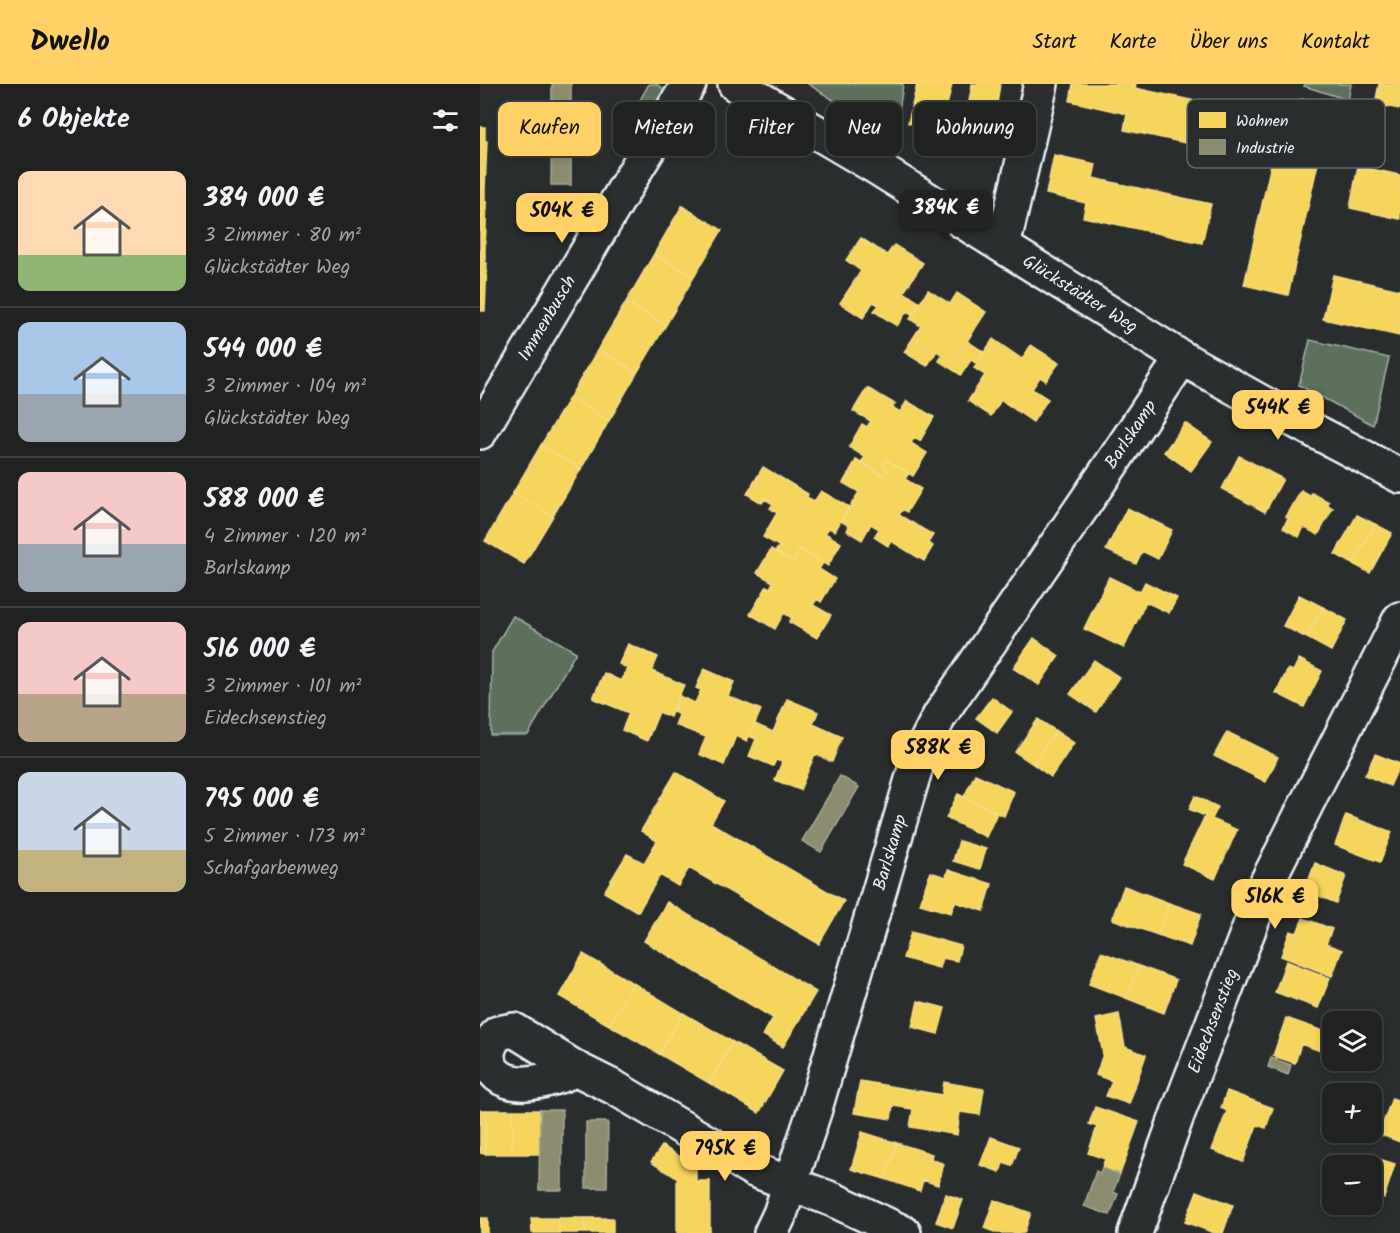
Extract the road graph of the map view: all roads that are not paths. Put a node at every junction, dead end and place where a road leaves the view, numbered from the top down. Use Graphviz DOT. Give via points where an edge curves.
graph roads {
  1 [pos="689,84"];
  2 [pos="735,84"];
  3 [pos="1041,84"];
  4 [pos="1003,246"];
  5 [pos="1182,358"];
  6 [pos="480,432"];
  7 [pos="1400,476"];
  8 [pos="1400,619"];
  9 [pos="578,1069"];
  10 [pos="790,1183"];
  11 [pos="771,1233"];
  12 [pos="904,1233"];
  13 [pos="1135,1233"];
  1 -- 6 [label="street, Immenbusch"];
  2 -- 4 [label="street, Glückstädter Weg"];
  3 -- 4 [label="street"];
  4 -- 5 [label="street, Glückstädter Weg"];
  5 -- 7 [label="street, Glückstädter Weg"];
  5 -- 10 [label="street, Barlskamp" via="928,735"];
  8 -- 13 [label="street, Eidechsenstieg" via="1267,882"];
  9 -- 10 [label="street" via="754,1170"];
  10 -- 11 [label="street, Barlskamp"];
  10 -- 12 [label="street"];
}
